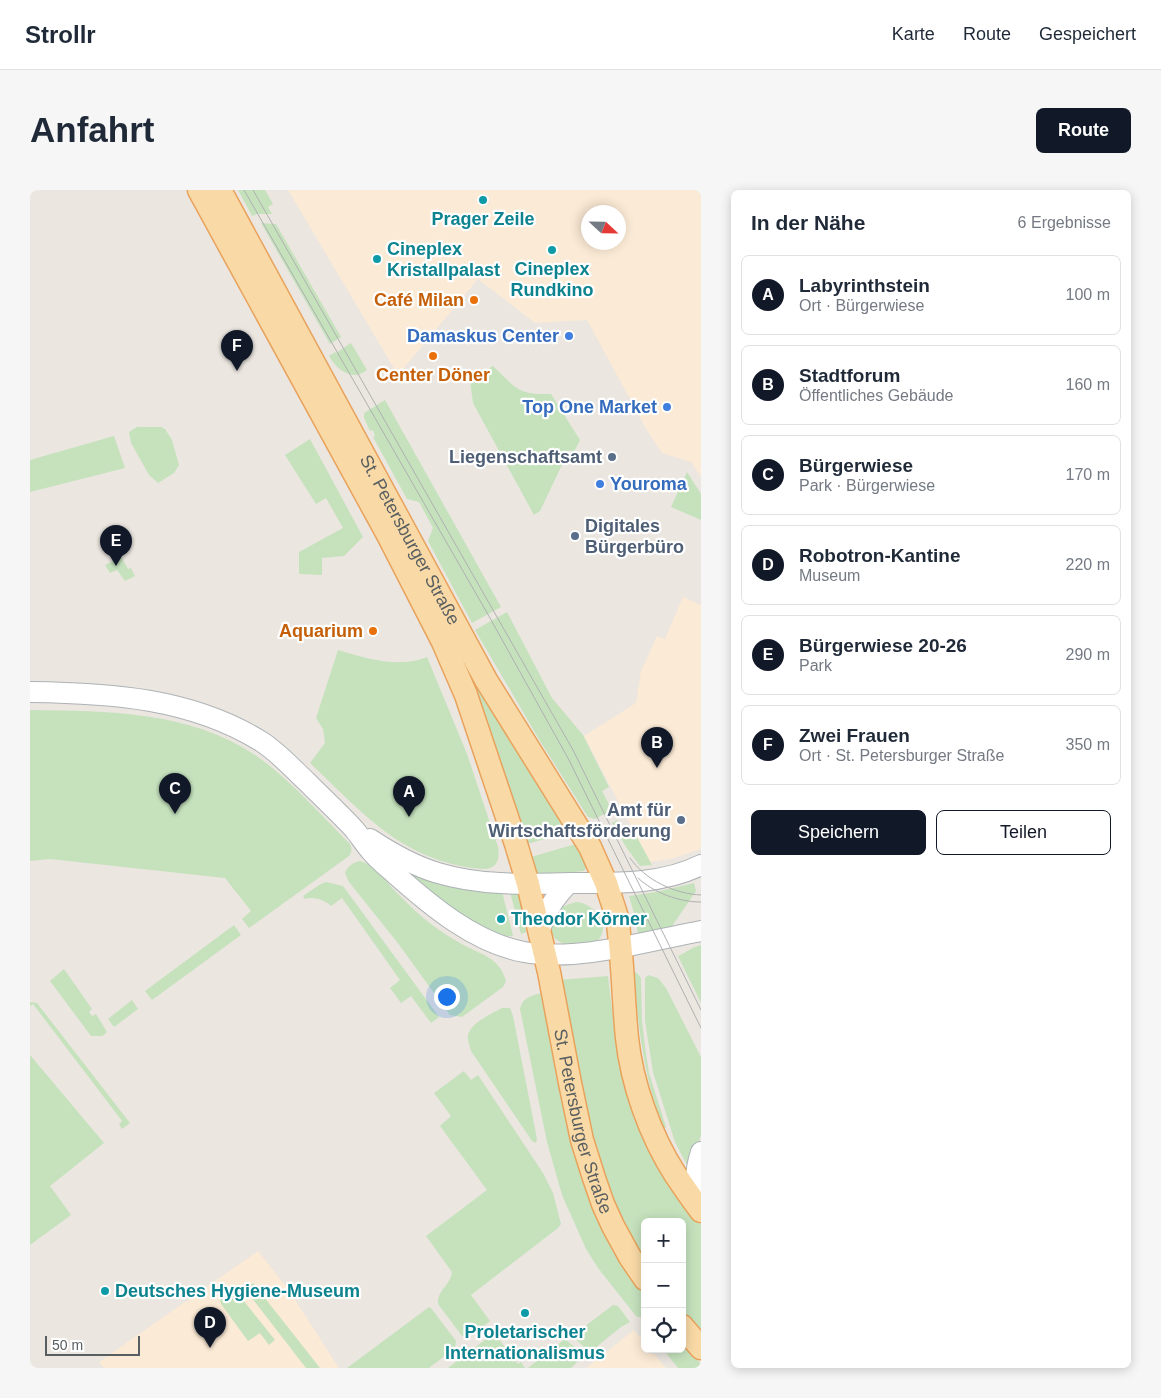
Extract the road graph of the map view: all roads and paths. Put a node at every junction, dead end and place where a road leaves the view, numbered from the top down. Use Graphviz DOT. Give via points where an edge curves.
graph roads {
  1 [pos="199,190"];
  2 [pos="220,190"];
  3 [pos="395,531"];
  4 [pos="30,692"];
  5 [pos="354,829"];
  6 [pos="701,865"];
  7 [pos="569,883"];
  8 [pos="606,883"];
  9 [pos="528,884"];
  10 [pos="701,932"];
  11 [pos="539,933"];
  12 [pos="620,947"];
  13 [pos="544,955"];
  14 [pos="701,1152"];
  15 [pos="701,1210"];
  16 [pos="641,1273"];
  17 [pos="686,1331"];
  18 [pos="701,1348"];
  1 -- 3 [label="main road, St. Petersburger Straße"];
  2 -- 3 [label="main road, St. Petersburger Straße"];
  3 -- 8 [label="main road, St. Petersburger Straße" via="582,831"];
  3 -- 9 [label="main road, St. Petersburger Straße" via="466,696"];
  4 -- 5 [label="main road" via="127,696 181,707 214,719 263,743"];
  5 -- 9 [label="main road" via="407,861 438,873 470,880"];
  5 -- 13 [label="main road" via="380,861 454,920 489,941 522,952"];
  6 -- 8 [label="main road" via="653,880"];
  7 -- 8 [label="main road"];
  7 -- 9 [label="main road"];
  7 -- 11 [label="main road" via="553,901"];
  8 -- 12 [label="main road, St. Petersburger Straße" via="617,917"];
  9 -- 11 [label="main road, St. Petersburger Straße"];
  10 -- 12 [label="main road"];
  11 -- 13 [label="main road, St. Petersburger Straße"];
  12 -- 13 [label="main road" via="582,954"];
  12 -- 15 [label="main road" via="627,1040 635,1078 660,1148"];
  13 -- 16 [label="main road, St. Petersburger Straße" via="576,1112 594,1178 613,1226"];
  14 -- 15 [label="main road" via="696,1184"];
  17 -- 18 [label="main road"];
}
